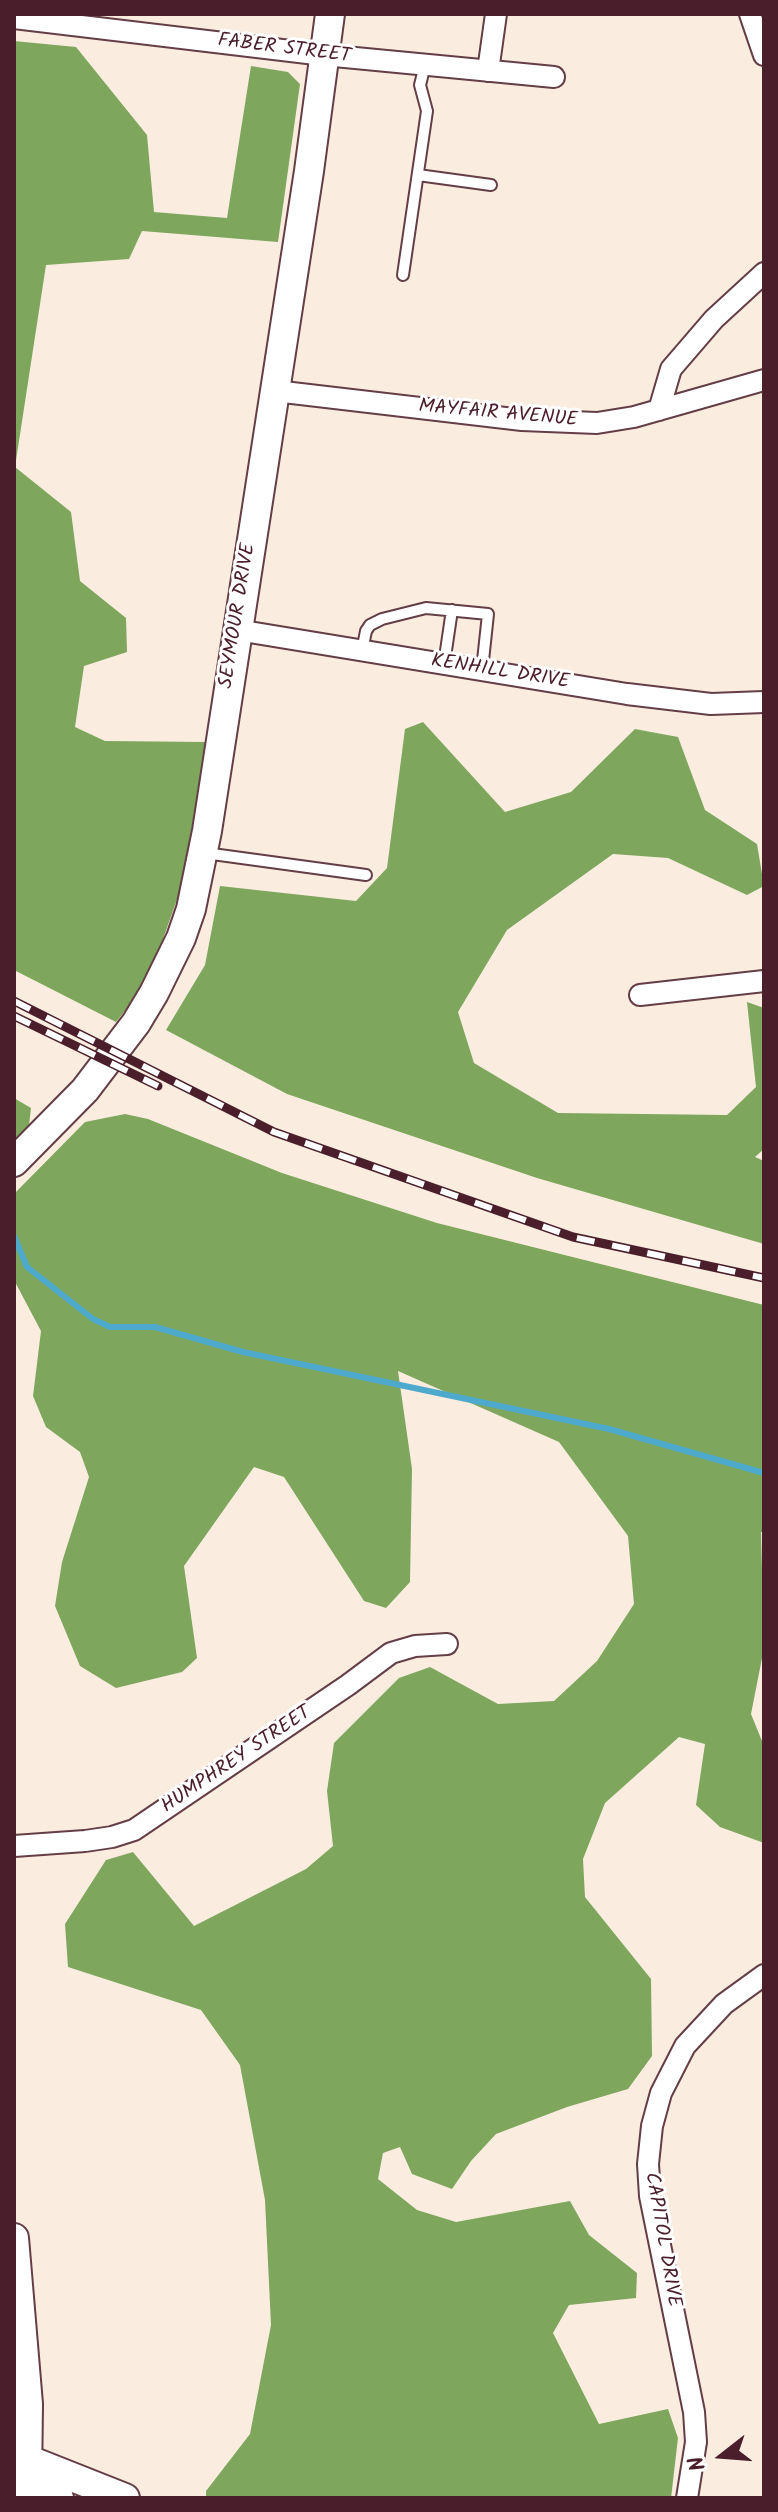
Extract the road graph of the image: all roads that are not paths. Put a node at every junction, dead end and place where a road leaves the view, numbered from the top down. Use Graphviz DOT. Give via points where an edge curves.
graph roads {
  1 [pos="330,14"];
  2 [pos="496,14"];
  3 [pos="750,14"];
  4 [pos="14,18"];
  5 [pos="324,55"];
  6 [pos="764,55"];
  7 [pos="425,65"];
  8 [pos="488,71"];
  9 [pos="554,77"];
  10 [pos="418,175"];
  11 [pos="491,185"];
  12 [pos="764,273"];
  13 [pos="403,275"];
  14 [pos="764,380"];
  15 [pos="275,391"];
  16 [pos="659,410"];
  17 [pos="452,610"];
  18 [pos="237,630"];
  19 [pos="362,651"];
  20 [pos="444,664"];
  21 [pos="482,670"];
  22 [pos="764,702"];
  23 [pos="203,853"];
  24 [pos="366,875"];
  25 [pos="764,981"];
  26 [pos="640,995"];
  27 [pos="14,1162"];
  28 [pos="447,1644"];
  29 [pos="14,1846"];
  30 [pos="764,1975"];
  31 [pos="14,2238"];
  32 [pos="21,2475"];
  33 [pos="59,2498"];
  34 [pos="125,2498"];
  35 [pos="687,2498"];
  1 -- 5 [label="street, SEYMOUR DRIVE"];
  2 -- 8 [label="street"];
  3 -- 6 [label="street"];
  4 -- 5 [label="street, FABER STREET"];
  5 -- 7 [label="street, FABER STREET"];
  5 -- 15 [label="street, SEYMOUR DRIVE"];
  7 -- 8 [label="street, FABER STREET"];
  7 -- 10 [label="lane" via="420,85 427,111"];
  8 -- 9 [label="street, FABER STREET"];
  10 -- 11 [label="lane"];
  10 -- 13 [label="lane"];
  12 -- 16 [label="street" via="671,369"];
  14 -- 16 [label="street, MAYFAIR AVENUE"];
  15 -- 16 [label="street, MAYFAIR AVENUE" via="582,423"];
  15 -- 18 [label="street, SEYMOUR DRIVE"];
  17 -- 19 [label="lane" via="426,608 382,619 366,631"];
  17 -- 20 [label="lane"];
  17 -- 21 [label="lane" via="488,614"];
  18 -- 19 [label="street, KENHILL DRIVE"];
  18 -- 23 [label="street, SEYMOUR DRIVE"];
  19 -- 20 [label="street, KENHILL DRIVE"];
  20 -- 21 [label="street, KENHILL DRIVE"];
  21 -- 22 [label="street, KENHILL DRIVE" via="711,704"];
  23 -- 24 [label="lane"];
  23 -- 27 [label="street, SEYMOUR DRIVE" via="181,938 136,1023 85,1090"];
  25 -- 26 [label="street"];
  28 -- 29 [label="street, HUMPHREY STREET" via="391,1653 134,1830 85,1841"];
  30 -- 35 [label="street, CAPITOL DRIVE" via="724,2004 690,2039 665,2083 652,2126 650,2196 694,2412 696,2442"];
  31 -- 32 [label="street" via="28,2404"];
  32 -- 33 [label="street"];
  32 -- 34 [label="street"];
}
